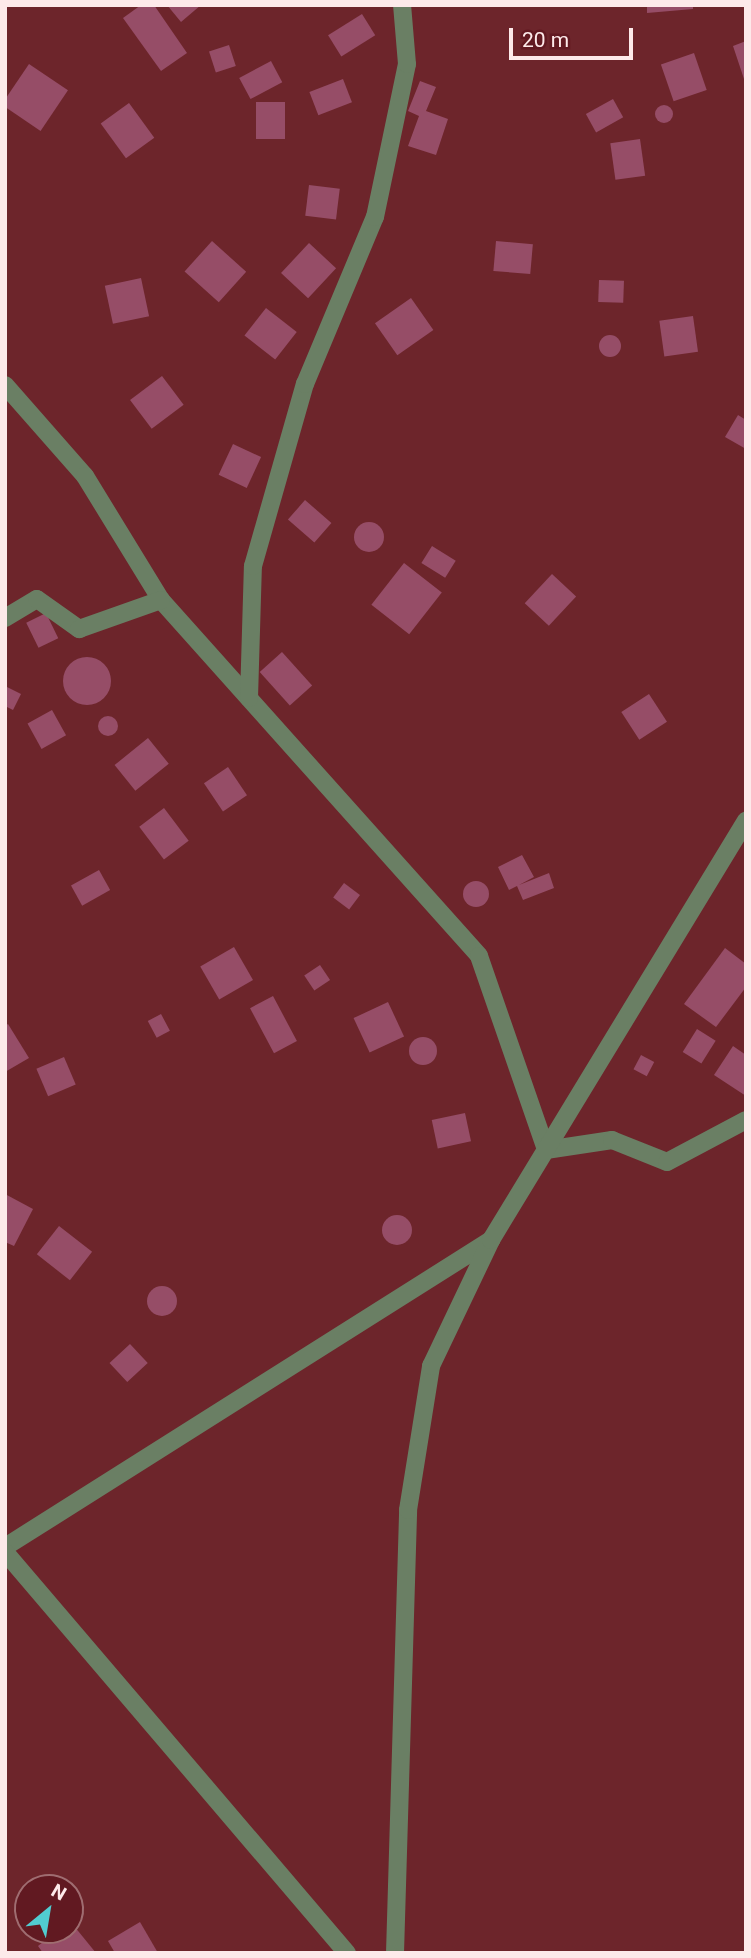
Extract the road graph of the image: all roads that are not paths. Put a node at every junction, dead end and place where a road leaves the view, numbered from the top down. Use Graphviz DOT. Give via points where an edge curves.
graph roads {
  1 [pos="402,5"];
  2 [pos="5,385"];
  3 [pos="162,600"];
  4 [pos="5,618"];
  5 [pos="249,698"];
  6 [pos="746,820"];
  7 [pos="746,1120"];
  8 [pos="546,1150"];
  9 [pos="491,1240"];
  10 [pos="5,1546"];
  11 [pos="5,1552"];
  12 [pos="347,1953"];
  13 [pos="396,1953"];
  1 -- 5 [label="street" via="407,64 375,217 305,384 253,566"];
  2 -- 3 [label="street" via="85,476"];
  3 -- 4 [label="street" via="79,629 37,599"];
  3 -- 5 [label="street"];
  5 -- 8 [label="street" via="479,956"];
  6 -- 8 [label="street"];
  7 -- 8 [label="street" via="667,1162 612,1140"];
  8 -- 9 [label="street"];
  9 -- 10 [label="street"];
  9 -- 13 [label="street" via="431,1366 408,1510"];
  11 -- 12 [label="street"];
}
